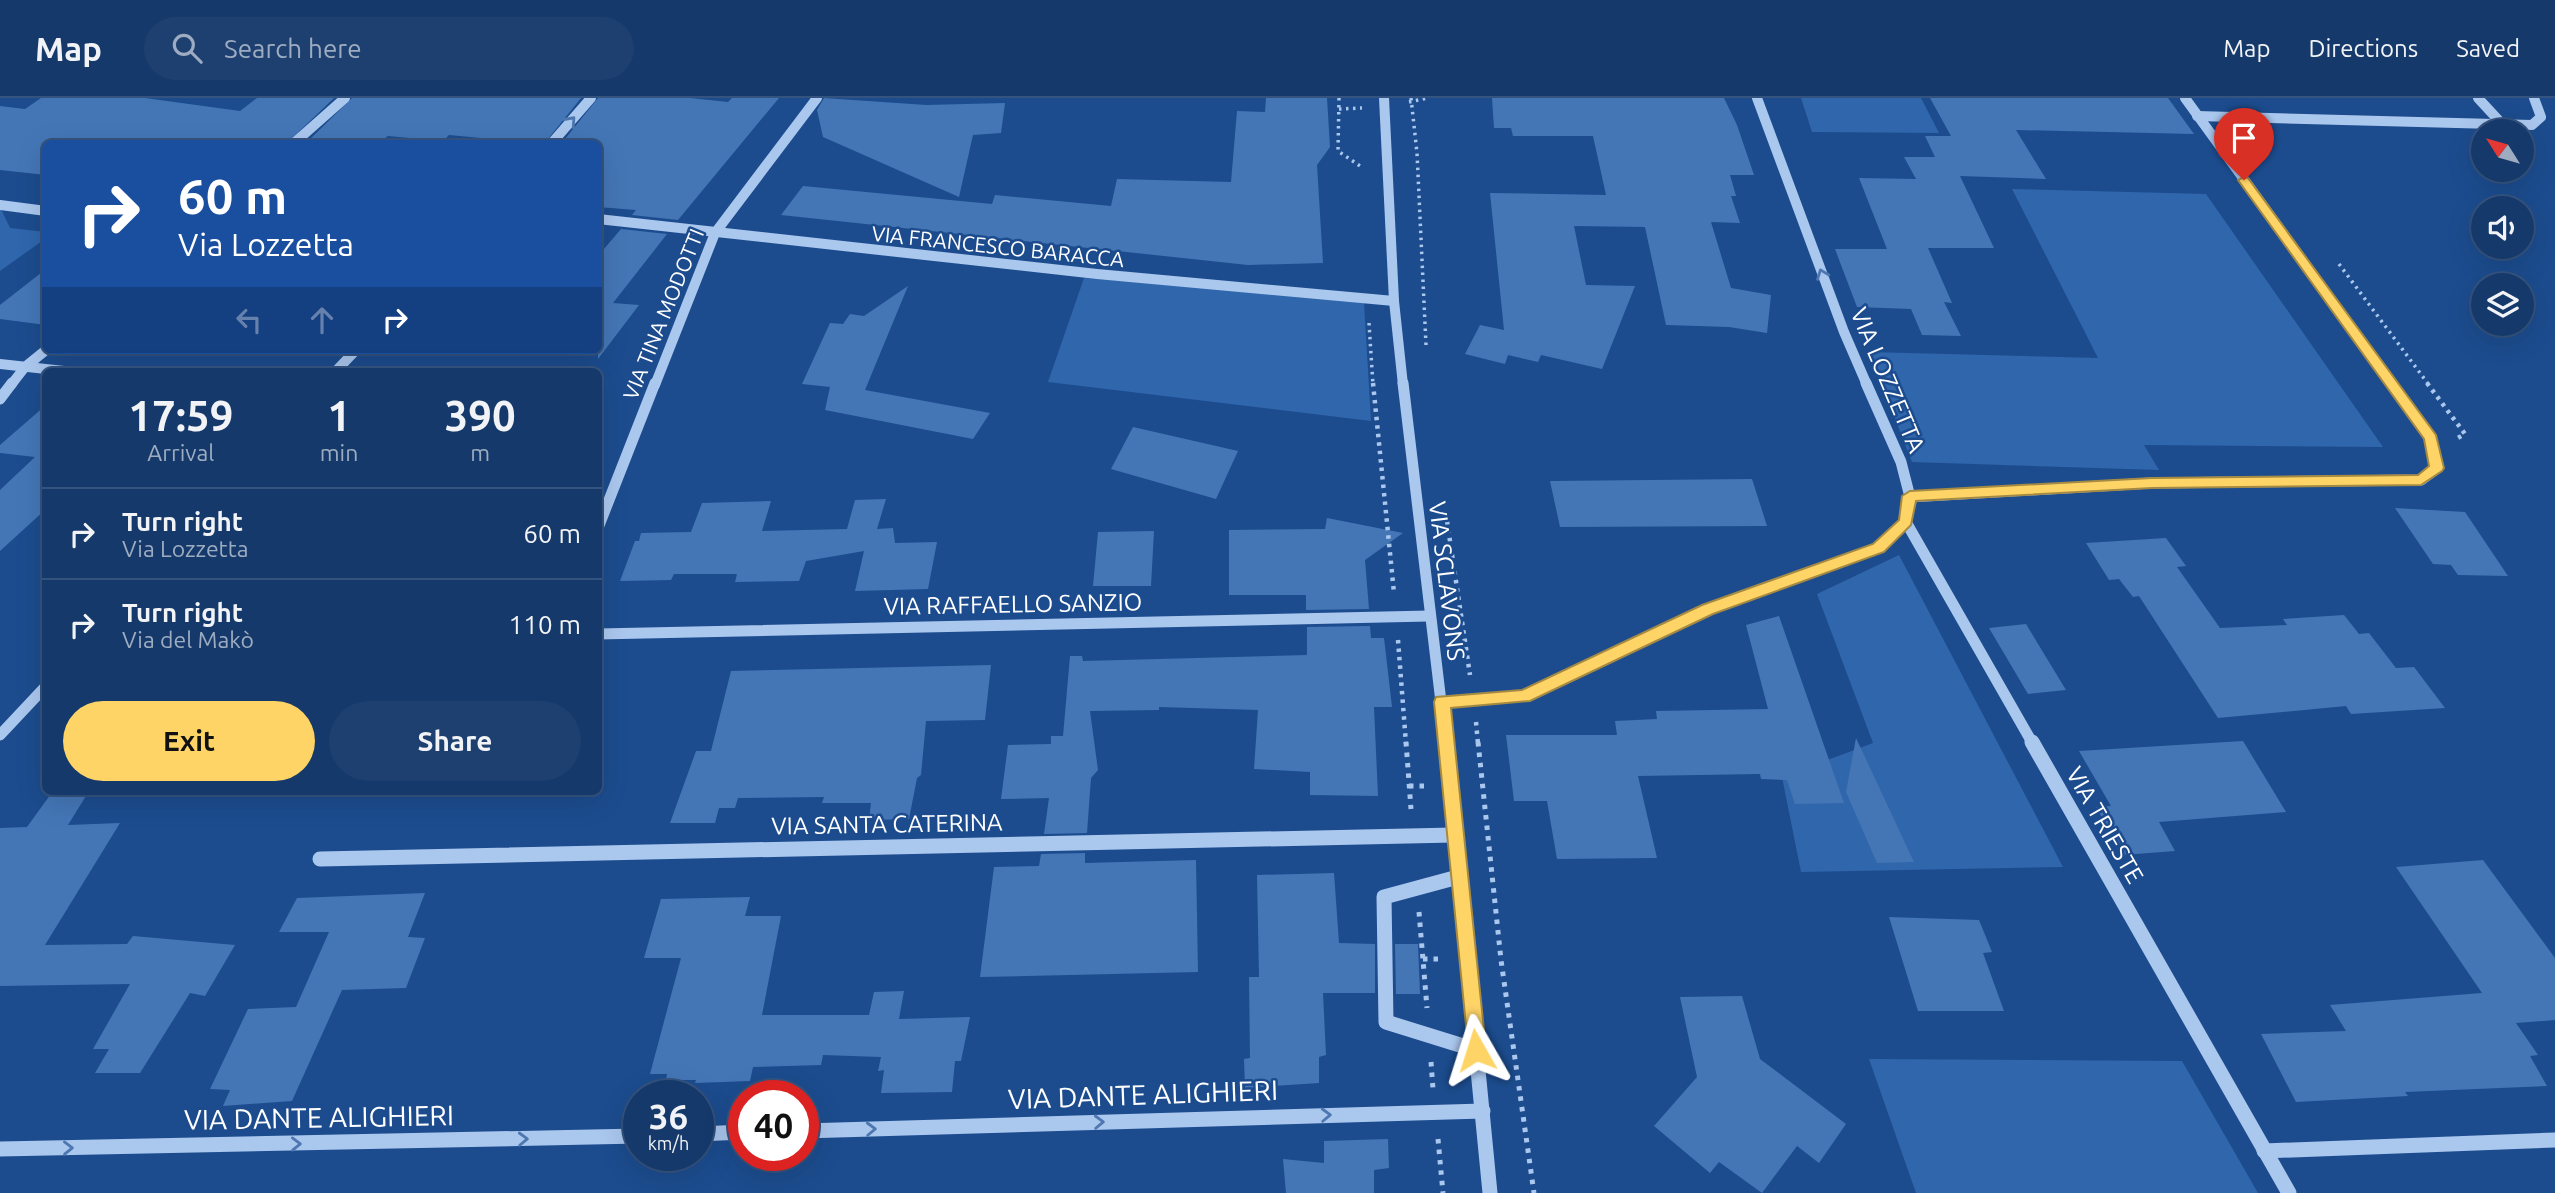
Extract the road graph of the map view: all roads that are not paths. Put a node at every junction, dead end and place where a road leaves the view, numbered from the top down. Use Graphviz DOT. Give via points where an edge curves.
graph roads {
  1 [pos="345,98"];
  2 [pos="591,98"];
  3 [pos="817,98"];
  4 [pos="1384,98"];
  5 [pos="1757,98"];
  6 [pos="2185,98"];
  7 [pos="2478,98"];
  8 [pos="2534,98"];
  9 [pos="2197,116"];
  10 [pos="2497,119"];
  11 [pos="2471,123"];
  12 [pos="2534,124"];
  13 [pos="298,140"];
  14 [pos="554,140"];
  15 [pos="0,205"];
  16 [pos="42,210"];
  17 [pos="602,219"];
  18 [pos="715,233"];
  19 [pos="1394,301"];
  20 [pos="42,353"];
  21 [pos="352,354"];
  22 [pos="0,364"];
  23 [pos="25,367"];
  24 [pos="339,368"];
  25 [pos="42,369"];
  26 [pos="0,399"];
  27 [pos="1910,496"];
  28 [pos="602,518"];
  29 [pos="1906,522"];
  30 [pos="1429,616"];
  31 [pos="602,634"];
  32 [pos="42,690"];
  33 [pos="1442,702"];
  34 [pos="0,735"];
  35 [pos="1454,835"];
  36 [pos="320,859"];
  37 [pos="1458,877"];
  38 [pos="1476,1050"];
  39 [pos="1483,1111"];
  40 [pos="819,1131"];
  41 [pos="623,1136"];
  42 [pos="2555,1140"];
  43 [pos="0,1149"];
  44 [pos="2264,1151"];
  45 [pos="1490,1193"];
  46 [pos="2289,1193"];
  1 -- 13 [label="street"];
  14 -- 2 [label="street, one-way"];
  3 -- 18 [label="street, VIA TINA MODOTTI"];
  4 -- 19 [label="street, VIA SCLAVONS"];
  27 -- 5 [label="street, VIA LOZZETTA, one-way" via="1901,462 1844,332"];
  6 -- 9 [label="street"];
  7 -- 10 [label="street"];
  8 -- 12 [label="street" via="2541,117"];
  9 -- 11 [label="street"];
  9 -- 27 [label="street" via="2431,438 2437,468 2421,480 2152,483"];
  15 -- 16 [label="street"];
  17 -- 18 [label="street, VIA FRANCESCO BARACCA"];
  18 -- 19 [label="street, VIA FRANCESCO BARACCA"];
  18 -- 28 [label="street, VIA TINA MODOTTI"];
  19 -- 30 [label="street, VIA SCLAVONS"];
  20 -- 23 [label="street"];
  21 -- 24 [label="street"];
  22 -- 23 [label="street"];
  23 -- 25 [label="street"];
  23 -- 26 [label="street"];
  27 -- 29 [label="street, VIA LOZZETTA"];
  29 -- 33 [label="street" via="1878,548 1707,610 1524,696"];
  29 -- 44 [label="street, VIA TRIESTE"];
  30 -- 31 [label="street, VIA RAFFAELLO SANZIO"];
  30 -- 33 [label="street, VIA SCLAVONS"];
  32 -- 34 [label="street"];
  33 -- 35 [label="street, VIA SCLAVONS"];
  35 -- 36 [label="street, VIA SANTA CATERINA"];
  35 -- 37 [label="street, VIA SCLAVONS"];
  37 -- 38 [label="street, VIA SCLAVONS"];
  37 -- 38 [label="street" via="1384,897 1386,1022"];
  38 -- 39 [label="street, VIA SCLAVONS"];
  40 -- 39 [label="street, VIA DANTE ALIGHIERI, one-way"];
  39 -- 45 [label="street, VIA SCLAVONS"];
  43 -- 41 [label="street, VIA DANTE ALIGHIERI, one-way"];
  42 -- 44 [label="street"];
  44 -- 46 [label="street, VIA TRIESTE"];
}
